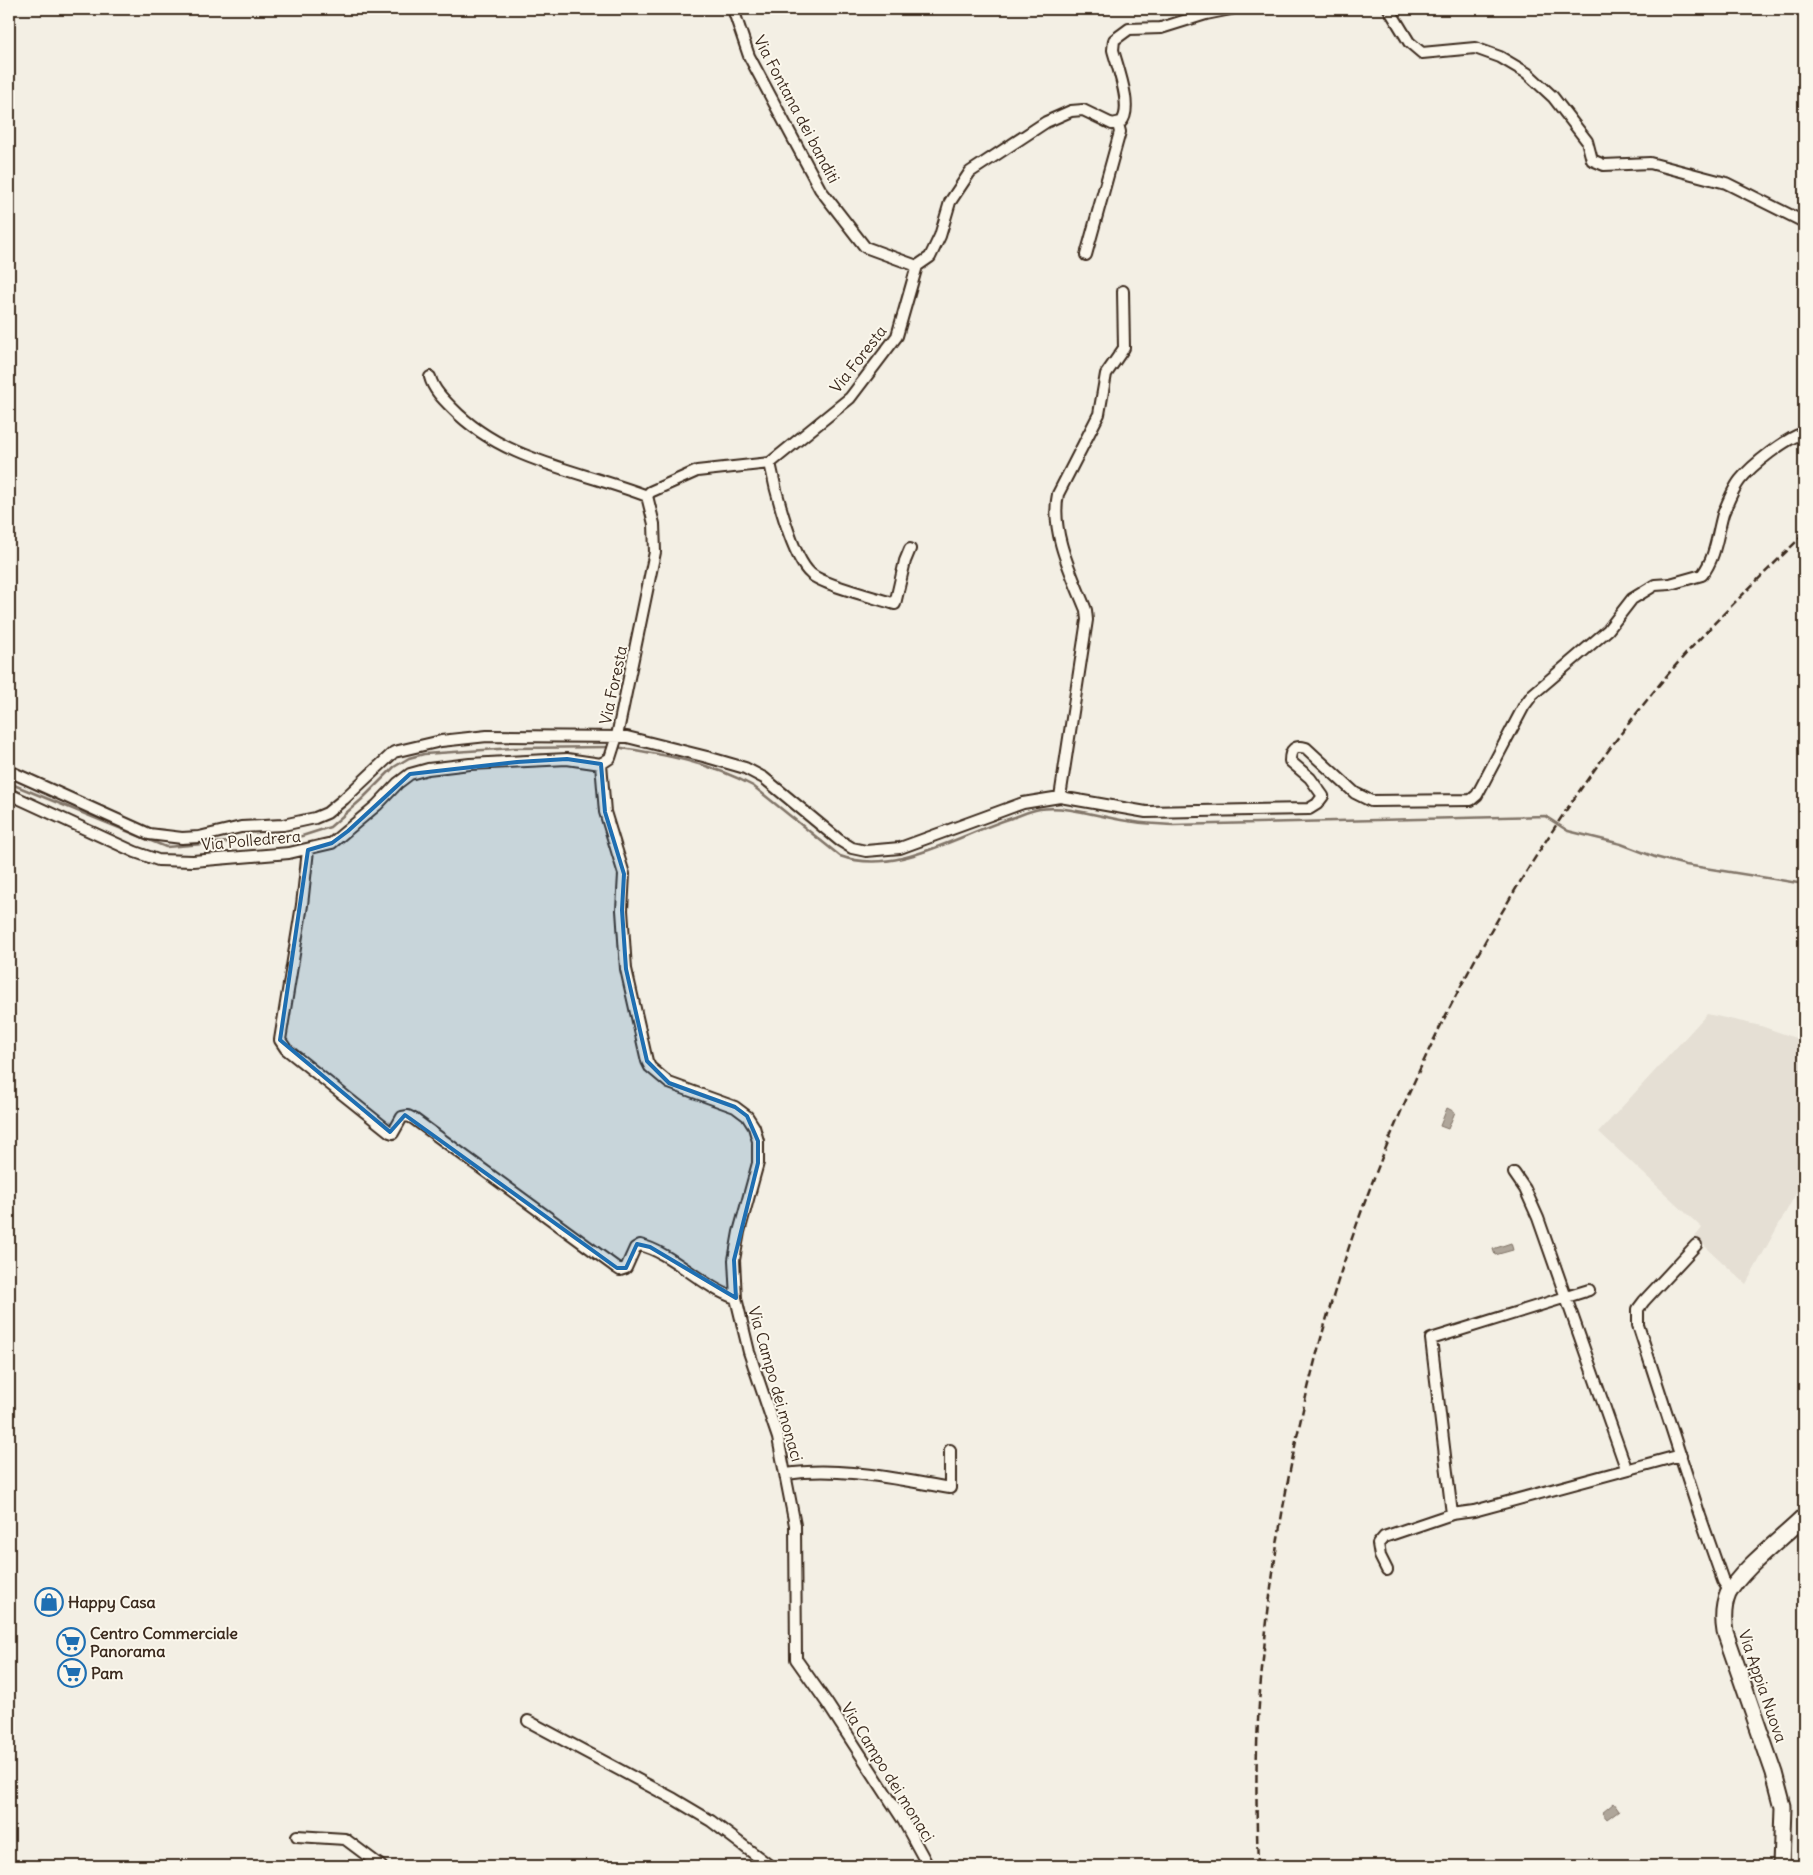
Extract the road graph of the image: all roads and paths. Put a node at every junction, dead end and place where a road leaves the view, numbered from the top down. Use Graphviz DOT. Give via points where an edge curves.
graph roads {
  1 [pos="733,9"];
  2 [pos="1231,9"];
  3 [pos="1389,9"];
  4 [pos="1118,124"];
  5 [pos="1804,222"];
  6 [pos="1086,255"];
  7 [pos="917,266"];
  8 [pos="1123,291"];
  9 [pos="430,377"];
  10 [pos="1804,433"];
  11 [pos="770,463"];
  12 [pos="647,496"];
  13 [pos="910,549"];
  14 [pos="616,738"];
  15 [pos="601,764"];
  16 [pos="9,771"];
  17 [pos="9,794"];
  18 [pos="1060,797"];
  19 [pos="308,850"];
  20 [pos="1514,1173"];
  21 [pos="1696,1245"];
  22 [pos="1589,1290"];
  23 [pos="736,1298"];
  24 [pos="1566,1298"];
  25 [pos="950,1450"];
  26 [pos="1681,1455"];
  27 [pos="1626,1468"];
  28 [pos="786,1474"];
  29 [pos="1452,1514"];
  30 [pos="1804,1517"];
  31 [pos="1387,1570"];
  32 [pos="1730,1592"];
  33 [pos="528,1721"];
  34 [pos="297,1836"];
  35 [pos="381,1866"];
  36 [pos="770,1866"];
  37 [pos="928,1866"];
  38 [pos="1781,1866"];
  1 -- 7 [label="street, Via Fontana dei banditi" via="749,56 820,189 865,247"];
  2 -- 4 [label="street" via="1161,28 1129,29 1118,36 1112,44 1126,97 1125,118"];
  3 -- 5 [label="street" via="1409,42 1422,52 1474,48 1500,57 1527,73 1553,97 1587,141 1592,160 1604,165 1650,163 1726,183"];
  4 -- 6 [label="street" via="1120,132"];
  4 -- 7 [label="street, Via Foresta" via="1083,110 1071,111 1046,122 970,172 950,202 930,257"];
  7 -- 11 [label="street, Via Foresta" via="897,336 850,398"];
  8 -- 18 [label="street" via="1124,348 1106,374 1099,414 1056,503 1060,534 1087,620"];
  9 -- 12 [label="street" via="447,403 465,422 488,437 533,459"];
  10 -- 18 [label="street" via="1777,446 1740,480 1723,515 1714,552 1702,575 1679,582 1655,584 1632,599 1608,630 1533,694 1478,795 1471,800 1371,801 1355,793 1300,746 1290,753 1290,760 1310,778 1323,796 1309,809 1146,812"];
  11 -- 12 [label="street" via="697,471"];
  11 -- 13 [label="street" via="794,545 812,575 895,604"];
  12 -- 14 [label="street, Via Foresta" via="654,524 655,552"];
  14 -- 15 [label="street, Via Foresta" via="610,758"];
  14 -- 16 [label="street" via="487,736 441,741 394,752 327,813 303,821 241,827 199,837 149,834"];
  14 -- 18 [label="street" via="678,748 745,768 787,796 839,840 852,848 866,850 909,845 1023,803"];
  15 -- 19 [label="street, Via Polledrera" via="567,759 470,764 410,774 332,843"];
  15 -- 23 [label="street, Via Campo dei monaci" via="605,812 624,874 622,910 626,969 647,1061 669,1083 735,1107 747,1116 758,1141 758,1163 738,1232 734,1260"];
  17 -- 19 [label="street, Via Polledrera" via="158,860 193,861"];
  19 -- 23 [label="street" via="280,1040 286,1049 390,1132 393,1133 402,1117 414,1119 620,1270 626,1268 635,1248 640,1245 650,1247"];
  20 -- 24 [label="street" via="1538,1218"];
  21 -- 26 [label="street" via="1644,1301 1637,1316 1639,1332"];
  22 -- 24 [label="street"];
  23 -- 28 [label="street, Via Campo dei monaci"];
  24 -- 27 [label="street"];
  24 -- 29 [label="street" via="1431,1339"];
  25 -- 28 [label="street" via="950,1488 849,1473"];
  26 -- 27 [label="street"];
  26 -- 32 [label="street" via="1723,1581"];
  27 -- 29 [label="street" via="1474,1511"];
  28 -- 37 [label="street, Via Campo dei monaci" via="795,1525 796,1659 828,1702 903,1820"];
  29 -- 31 [label="street" via="1384,1537 1378,1544"];
  30 -- 32 [label="street, Via Appia Nuova" via="1740,1578"];
  32 -- 38 [label="street, Via Appia Nuova" via="1724,1611 1725,1632 1783,1806"];
  33 -- 36 [label="street" via="711,1822"];
  34 -- 35 [label="street" via="345,1839"];
}
